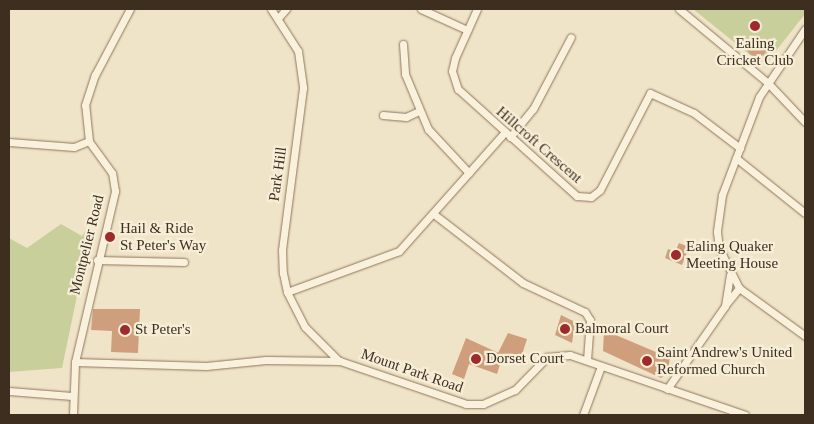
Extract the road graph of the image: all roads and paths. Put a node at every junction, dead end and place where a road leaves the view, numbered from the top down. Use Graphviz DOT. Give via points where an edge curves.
graph roads {
  1 [pos="130,9"];
  2 [pos="271,9"];
  3 [pos="286,9"];
  4 [pos="421,9"];
  5 [pos="478,9"];
  6 [pos="679,9"];
  7 [pos="279,17"];
  8 [pos="805,29"];
  9 [pos="467,30"];
  10 [pos="570,37"];
  11 [pos="403,44"];
  12 [pos="767,82"];
  13 [pos="419,111"];
  14 [pos="383,114"];
  15 [pos="805,122"];
  16 [pos="507,134"];
  17 [pos="89,141"];
  18 [pos="9,142"];
  19 [pos="740,148"];
  20 [pos="736,158"];
  21 [pos="470,173"];
  22 [pos="805,213"];
  23 [pos="434,215"];
  24 [pos="97,260"];
  25 [pos="184,262"];
  26 [pos="730,276"];
  27 [pos="739,288"];
  28 [pos="287,292"];
  29 [pos="725,306"];
  30 [pos="805,336"];
  31 [pos="319,342"];
  32 [pos="316,360"];
  33 [pos="586,360"];
  34 [pos="340,361"];
  35 [pos="75,362"];
  36 [pos="601,366"];
  37 [pos="667,389"];
  38 [pos="9,391"];
  39 [pos="72,396"];
  40 [pos="74,415"];
  41 [pos="583,415"];
  42 [pos="745,415"];
  1 -- 17 [label="street, Montpelier Road" via="88,92 85,124"];
  2 -- 7 [label="street, Park Hill"];
  3 -- 7 [label="street"];
  4 -- 9 [label="street"];
  5 -- 9 [label="street, Hillcroft Crescent"];
  6 -- 12 [label="street"];
  7 -- 28 [label="street, Park Hill" via="298,51 303,88 282,250"];
  8 -- 12 [label="street"];
  9 -- 16 [label="street, Hillcroft Crescent" via="454,58 453,80 466,101"];
  10 -- 16 [label="street" via="533,109"];
  11 -- 13 [label="street" via="404,74"];
  12 -- 15 [label="street"];
  12 -- 19 [label="street"];
  13 -- 14 [label="street" via="406,117"];
  13 -- 21 [label="street" via="434,139"];
  16 -- 19 [label="street, Hillcroft Crescent" via="568,189 583,198 591,197 600,190 650,93 694,113"];
  16 -- 21 [label="street"];
  17 -- 18 [label="street" via="74,147"];
  17 -- 24 [label="street, Montpelier Road" via="114,182"];
  19 -- 20 [label="street"];
  20 -- 22 [label="street"];
  20 -- 26 [label="street" via="722,195 717,232"];
  21 -- 23 [label="street"];
  23 -- 28 [label="street" via="390,256"];
  23 -- 33 [label="street" via="524,283 586,312 590,320"];
  24 -- 25 [label="street"];
  24 -- 35 [label="street, Montpelier Road"];
  26 -- 27 [label="street"];
  26 -- 29 [label="street"];
  27 -- 29 [label="street"];
  27 -- 30 [label="street"];
  28 -- 31 [label="street, Park Hill" via="306,327"];
  29 -- 37 [label="street"];
  31 -- 32 [label="street"];
  31 -- 34 [label="street, Park Hill"];
  32 -- 34 [label="street, Mount Park Road"];
  32 -- 35 [label="street, Mount Park Road" via="206,366"];
  33 -- 34 [label="street, Mount Park Road" via="570,356 547,357 514,390 483,404 466,404"];
  33 -- 36 [label="street, Mount Park Road"];
  35 -- 39 [label="street, Montpelier Road"];
  36 -- 37 [label="street, Mount Park Road"];
  36 -- 41 [label="street"];
  37 -- 42 [label="street, Mount Park Road"];
  38 -- 39 [label="street"];
  39 -- 40 [label="street, Montpelier Road"];
}
